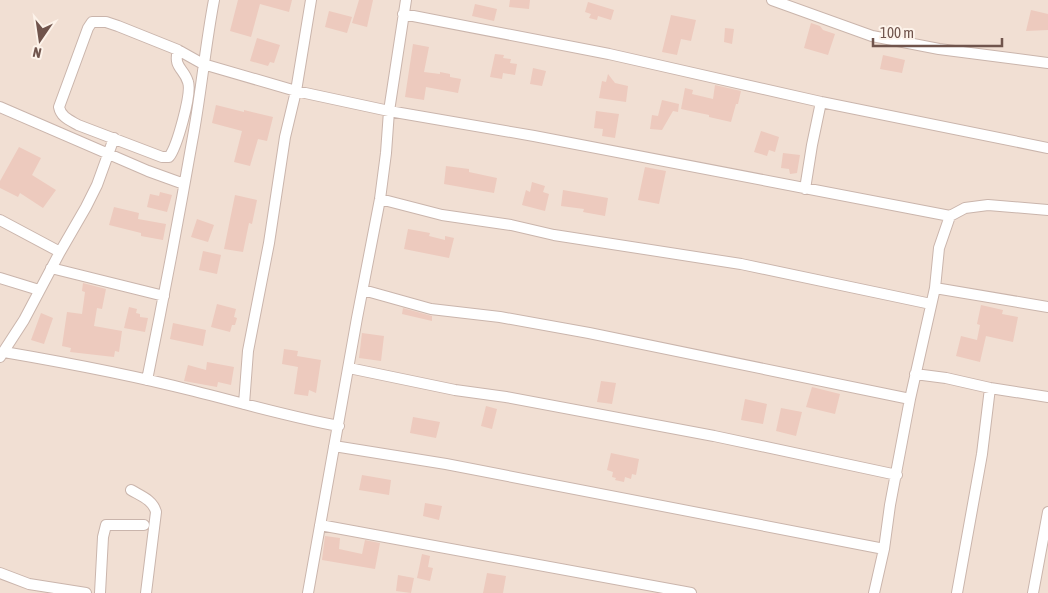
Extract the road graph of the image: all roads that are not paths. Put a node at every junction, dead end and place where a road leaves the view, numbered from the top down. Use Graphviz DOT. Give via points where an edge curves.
graph roads {
  1 [pos="214,0"];
  2 [pos="311,0"];
  3 [pos="406,0"];
  4 [pos="772,0"];
  5 [pos="403,14"];
  6 [pos="178,50"];
  7 [pos="1048,62"];
  8 [pos="203,64"];
  9 [pos="296,91"];
  10 [pos="820,102"];
  11 [pos="0,107"];
  12 [pos="389,111"];
  13 [pos="114,138"];
  14 [pos="1048,148"];
  15 [pos="108,155"];
  16 [pos="184,184"];
  17 [pos="805,189"];
  18 [pos="380,199"];
  19 [pos="1048,210"];
  20 [pos="950,216"];
  21 [pos="0,220"];
  22 [pos="60,252"];
  23 [pos="51,268"];
  24 [pos="0,278"];
  25 [pos="935,288"];
  26 [pos="39,290"];
  27 [pos="363,290"];
  28 [pos="164,296"];
  29 [pos="931,304"];
  30 [pos="1048,307"];
  31 [pos="2,354"];
  32 [pos="349,368"];
  33 [pos="915,374"];
  34 [pos="147,380"];
  35 [pos="990,388"];
  36 [pos="1048,398"];
  37 [pos="910,399"];
  38 [pos="244,404"];
  39 [pos="339,426"];
  40 [pos="334,446"];
  41 [pos="897,475"];
  42 [pos="131,490"];
  43 [pos="1048,512"];
  44 [pos="144,524"];
  45 [pos="320,525"];
  46 [pos="884,549"];
  47 [pos="0,573"];
  48 [pos="86,593"];
  49 [pos="100,593"];
  50 [pos="146,593"];
  51 [pos="308,593"];
  52 [pos="691,593"];
  53 [pos="874,593"];
  54 [pos="956,593"];
  55 [pos="1033,593"];
  1 -- 8 [label="street"];
  2 -- 9 [label="street"];
  3 -- 5 [label="street"];
  4 -- 7 [label="street" via="872,36"];
  5 -- 10 [label="street" via="609,54"];
  5 -- 12 [label="street"];
  6 -- 8 [label="street"];
  6 -- 13 [label="street" via="176,60 189,84 173,152 169,157 162,157"];
  6 -- 13 [label="street" via="106,22 89,25 59,107 60,113 78,125"];
  8 -- 9 [label="street"];
  8 -- 16 [label="street" via="200,99"];
  9 -- 12 [label="street"];
  9 -- 38 [label="street" via="248,352"];
  10 -- 14 [label="street"];
  10 -- 17 [label="street"];
  11 -- 15 [label="street"];
  12 -- 17 [label="street"];
  12 -- 18 [label="street"];
  13 -- 15 [label="street"];
  15 -- 16 [label="street"];
  15 -- 22 [label="street" via="97,185"];
  16 -- 28 [label="street"];
  17 -- 20 [label="street"];
  18 -- 27 [label="street"];
  18 -- 29 [label="street" via="442,215 741,264"];
  19 -- 20 [label="street" via="988,205 965,208"];
  20 -- 25 [label="street" via="939,248"];
  21 -- 22 [label="street"];
  22 -- 23 [label="street"];
  23 -- 26 [label="street"];
  23 -- 28 [label="street"];
  24 -- 26 [label="street"];
  25 -- 29 [label="street"];
  25 -- 30 [label="street"];
  26 -- 31 [label="street"];
  27 -- 32 [label="street"];
  27 -- 37 [label="street" via="432,309 589,333"];
  28 -- 34 [label="street"];
  29 -- 33 [label="street"];
  31 -- 34 [label="street" via="106,370"];
  32 -- 39 [label="street"];
  32 -- 41 [label="street" via="714,436"];
  33 -- 35 [label="street"];
  33 -- 37 [label="street"];
  34 -- 38 [label="street"];
  35 -- 36 [label="street"];
  35 -- 54 [label="street" via="982,454"];
  37 -- 41 [label="street"];
  38 -- 39 [label="street"];
  39 -- 40 [label="street"];
  40 -- 45 [label="street"];
  40 -- 46 [label="street" via="446,464"];
  41 -- 46 [label="street"];
  42 -- 50 [label="street" via="152,504 156,512"];
  43 -- 55 [label="street"];
  44 -- 49 [label="street" via="106,525"];
  45 -- 51 [label="street"];
  45 -- 52 [label="street"];
  46 -- 53 [label="street"];
  47 -- 48 [label="street" via="29,584"];
}
